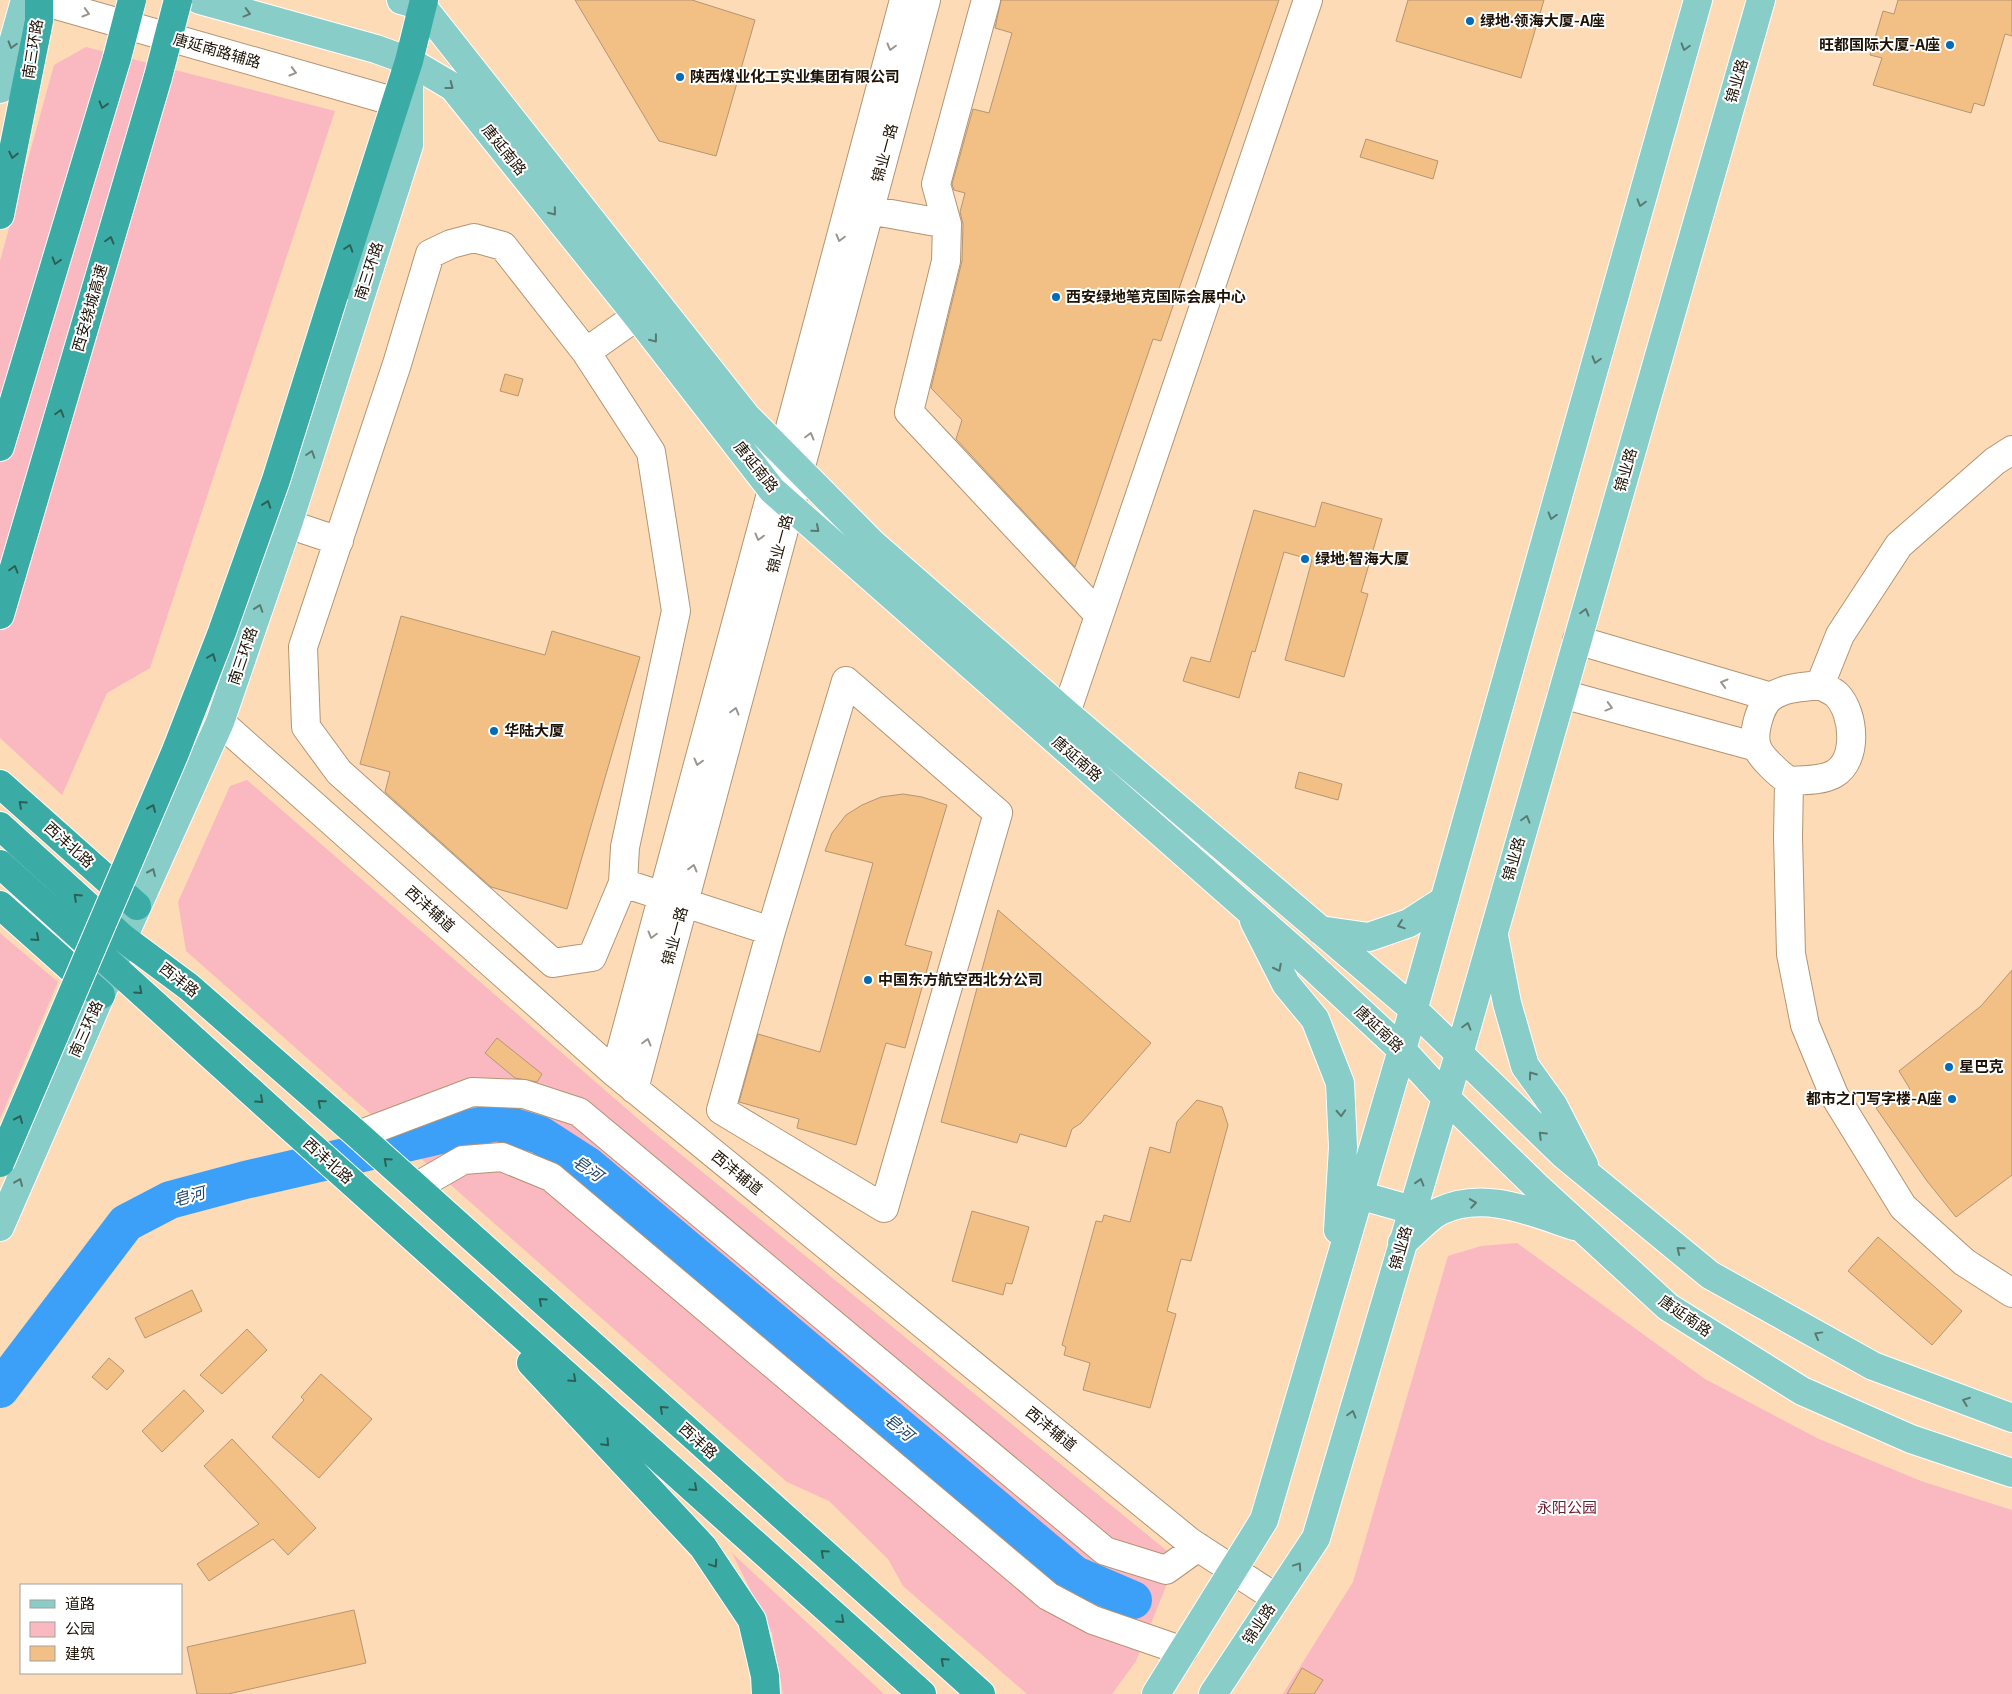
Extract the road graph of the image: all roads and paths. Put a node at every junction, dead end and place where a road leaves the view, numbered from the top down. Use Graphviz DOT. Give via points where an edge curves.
graph roads {
  1 [pos="25,0"];
  2 [pos="39,0"];
  3 [pos="132,0"];
  4 [pos="178,0"];
  5 [pos="200,0"];
  6 [pos="904,0"];
  7 [pos="926,0"];
  8 [pos="986,0"];
  9 [pos="1308,0"];
  10 [pos="1698,0"];
  11 [pos="1761,0"];
  12 [pos="415,2"];
  13 [pos="409,61"];
  14 [pos="0,89"];
  15 [pos="396,102"];
  16 [pos="859,209"];
  17 [pos="0,215"];
  18 [pos="947,224"];
  19 [pos="636,316"];
  20 [pos="586,352"];
  21 [pos="0,447"];
  22 [pos="2012,450"];
  23 [pos="792,462"];
  24 [pos="781,498"];
  25 [pos="288,524"];
  26 [pos="339,541"];
  27 [pos="0,615"];
  28 [pos="1099,615"];
  29 [pos="1577,640"];
  30 [pos="1820,686"];
  31 [pos="1562,694"];
  32 [pos="1771,697"];
  33 [pos="1066,713"];
  34 [pos="220,722"];
  35 [pos="1757,747"];
  36 [pos="1789,781"];
  37 [pos="0,784"];
  38 [pos="0,826"];
  39 [pos="0,864"];
  40 [pos="623,883"];
  41 [pos="673,900"];
  42 [pos="1443,901"];
  43 [pos="0,905"];
  44 [pos="137,906"];
  45 [pos="1248,908"];
  46 [pos="1320,930"];
  47 [pos="770,931"];
  48 [pos="1493,931"];
  49 [pos="122,938"];
  50 [pos="113,968"];
  51 [pos="101,995"];
  52 [pos="1413,1009"];
  53 [pos="1402,1050"];
  54 [pos="1459,1054"];
  55 [pos="625,1081"];
  56 [pos="1446,1098"];
  57 [pos="358,1135"];
  58 [pos="0,1164"];
  59 [pos="1591,1178"];
  60 [pos="416,1187"];
  61 [pos="1359,1195"];
  62 [pos="1412,1210"];
  63 [pos="0,1227"];
  64 [pos="405,1229"];
  65 [pos="1583,1229"];
  66 [pos="1402,1243"];
  67 [pos="1334,1279"];
  68 [pos="2012,1293"];
  69 [pos="2012,1418"];
  70 [pos="2012,1473"];
  71 [pos="1198,1547"];
  72 [pos="1232,1569"];
  73 [pos="1276,1598"];
  74 [pos="1183,1651"];
  75 [pos="766,1694"];
  76 [pos="922,1694"];
  77 [pos="981,1694"];
  78 [pos="1156,1694"];
  79 [pos="1213,1694"];
  1 -- 14 [label="main road, 南三环路, one-way"];
  2 -- 15 [label="street, 唐延南路辅路, one-way"];
  2 -- 17 [label="highway, 南三环路, one-way" via="39,21"];
  3 -- 21 [label="highway, one-way, bridge"];
  27 -- 4 [label="highway, 西安绕城高速, one-way, bridge"];
  5 -- 13 [label="main road, 唐延南路, one-way"];
  6 -- 16 [label="street, 锦业一路, one-way"];
  7 -- 16 [label="street, 锦业一路"];
  8 -- 18 [label="street" via="936,184"];
  9 -- 28 [label="street"];
  10 -- 42 [label="main road, one-way"];
  29 -- 11 [label="main road, 锦业路, one-way"];
  12 -- 13 [label="highway, 南三环路"];
  12 -- 23 [label="main road, 唐延南路" via="746,416"];
  13 -- 15 [label="highway, 南三环路"];
  13 -- 19 [label="main road, 唐延南路, one-way" via="453,87"];
  25 -- 13 [label="main road, 南三环路, one-way" via="408,145"];
  58 -- 15 [label="highway, 南三环路, one-way, bridge" via="175,753 222,632 276,480"];
  16 -- 18 [label="street"];
  16 -- 23 [label="street, 锦业一路"];
  18 -- 28 [label="street" via="946,261 909,412"];
  19 -- 20 [label="street"];
  19 -- 24 [label="main road, 唐延南路, one-way"];
  20 -- 26 [label="street" via="503,246 474,238 430,254"];
  20 -- 40 [label="street" via="651,452 676,611 625,847"];
  22 -- 30 [label="street" via="1995,461 1899,545 1840,635"];
  23 -- 24 [label="street, 锦业一路"];
  23 -- 33 [label="main road, 唐延南路" via="873,544"];
  24 -- 41 [label="street, 锦业一路"];
  24 -- 45 [label="main road, 唐延南路, one-way"];
  25 -- 26 [label="street"];
  34 -- 25 [label="main road, 南三环路, one-way"];
  26 -- 40 [label="street" via="304,647 306,727 339,772 553,962 592,956"];
  28 -- 33 [label="street"];
  29 -- 31 [label="main road, 锦业路"];
  32 -- 29 [label="street, one-way"];
  30 -- 32 [label="street" via="1793,688"];
  30 -- 36 [label="street" via="1837,695 1849,715 1852,739 1846,763 1834,775"];
  31 -- 35 [label="street, one-way"];
  48 -- 31 [label="main road, 锦业路, one-way"];
  32 -- 35 [label="street" via="1757,718"];
  33 -- 46 [label="main road, 唐延南路"];
  44 -- 34 [label="main road, 南三环路, one-way"];
  34 -- 55 [label="street, 西沣辅道"];
  35 -- 36 [label="street" via="1775,770"];
  36 -- 68 [label="street" via="1791,954 1805,1025 1834,1095 1903,1207 1964,1262"];
  44 -- 37 [label="highway, 西沣北路, one-way"];
  49 -- 38 [label="highway, 西沣路, one-way"];
  39 -- 50 [label="highway"];
  40 -- 41 [label="street"];
  41 -- 47 [label="street"];
  41 -- 55 [label="street, 锦业一路"];
  42 -- 46 [label="main road, one-way" via="1409,923 1368,937"];
  42 -- 52 [label="main road"];
  43 -- 51 [label="highway, one-way"];
  44 -- 49 [label="main road, 南三环路"];
  45 -- 53 [label="main road, 唐延南路"];
  45 -- 67 [label="main road, one-way" via="1286,984 1315,1019 1340,1083 1344,1147"];
  46 -- 52 [label="main road, 唐延南路"];
  47 -- 47 [label="street" via="721,1110 884,1208 998,813 846,681"];
  54 -- 48 [label="main road, 锦业路, one-way"];
  59 -- 48 [label="main road, one-way" via="1554,1105 1526,1066 1507,1003"];
  49 -- 50 [label="main road, 南三环路"];
  57 -- 49 [label="highway, 西沣路, one-way" via="189,986"];
  50 -- 51 [label="main road, 南三环路"];
  50 -- 64 [label="highway, 西沣北路, one-way"];
  63 -- 51 [label="main road, 南三环路, one-way"];
  52 -- 53 [label="main road"];
  52 -- 54 [label="main road, 唐延南路"];
  53 -- 56 [label="main road, 唐延南路"];
  53 -- 61 [label="main road"];
  54 -- 56 [label="main road, 锦业路"];
  59 -- 54 [label="main road, 唐延南路, one-way"];
  55 -- 71 [label="street, 西沣辅道"];
  62 -- 56 [label="main road, 锦业路, one-way"];
  56 -- 65 [label="main road, 唐延南路"];
  60 -- 57 [label="highway, one-way"];
  57 -- 71 [label="street" via="472,1092 524,1094 579,1112 1105,1551 1166,1570"];
  69 -- 59 [label="main road, 唐延南路, one-way" via="1873,1366 1710,1274"];
  60 -- 74 [label="street" via="463,1160 473,1159 502,1157 551,1177 1048,1596 1093,1620"];
  77 -- 60 [label="highway, 西沣路, one-way"];
  61 -- 62 [label="main road"];
  61 -- 67 [label="main road"];
  62 -- 66 [label="main road, 锦业路"];
  64 -- 75 [label="highway, one-way" via="703,1547 752,1620 766,1676"];
  64 -- 76 [label="highway, one-way"];
  66 -- 65 [label="main road, one-way" via="1440,1211 1476,1201 1517,1206"];
  65 -- 70 [label="main road, 唐延南路" via="1668,1307 1802,1391 1911,1439"];
  73 -- 66 [label="main road, 锦业路, one-way" via="1316,1538"];
  67 -- 72 [label="main road" via="1264,1520"];
  71 -- 72 [label="street, 西沣辅道"];
  72 -- 73 [label="street, 西沣辅道"];
  72 -- 74 [label="main road"];
  73 -- 79 [label="main road, 锦业路"];
  74 -- 78 [label="main road"];
}
